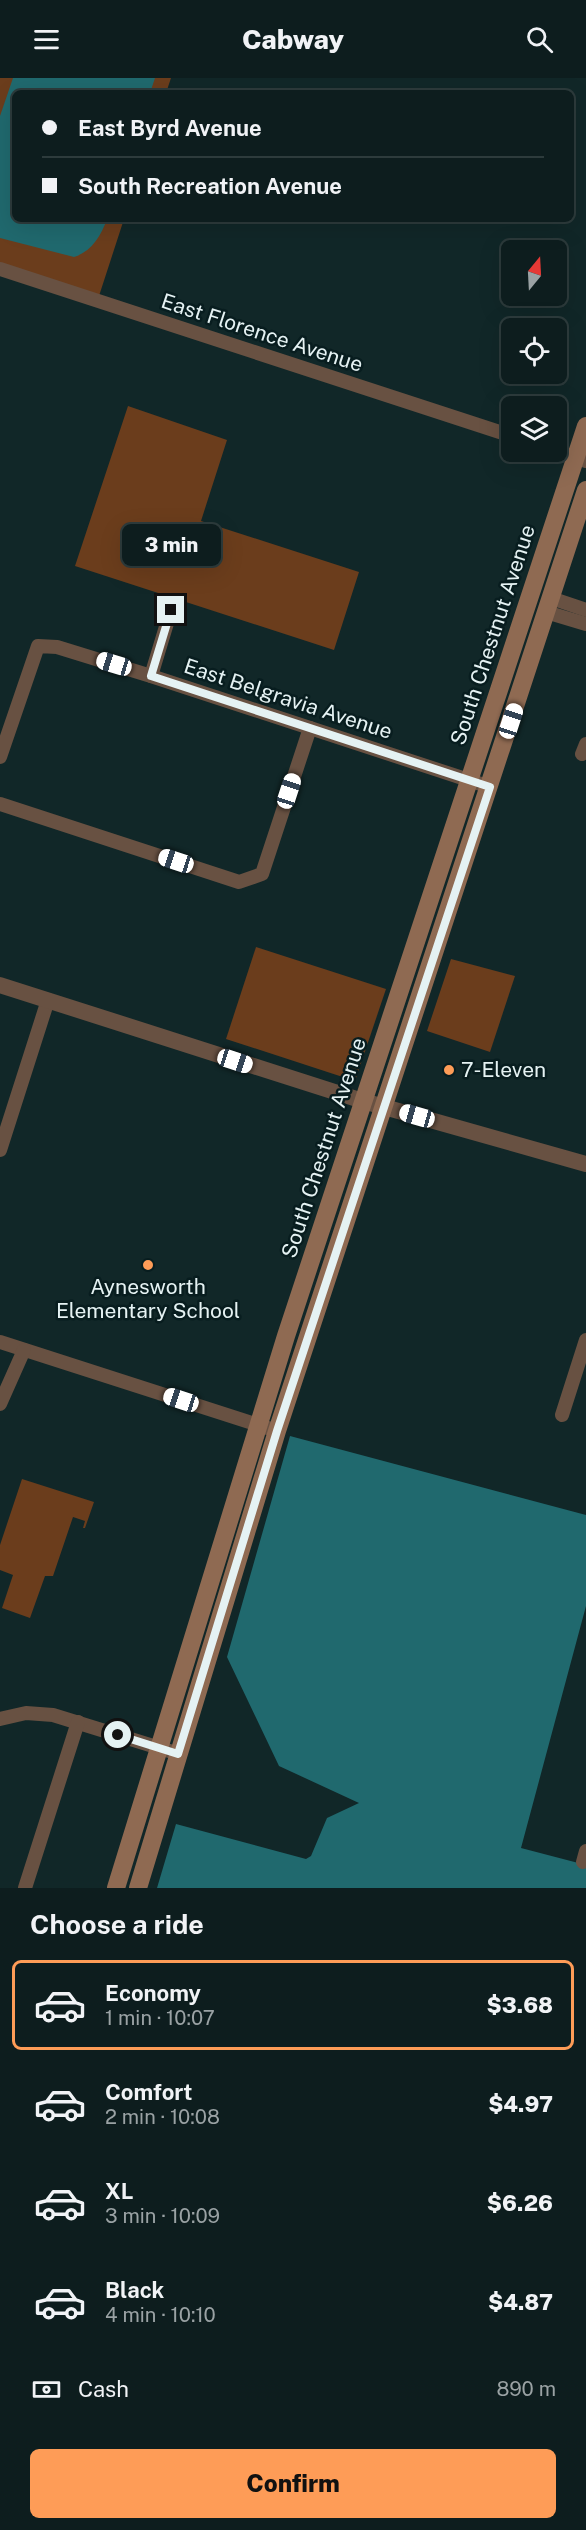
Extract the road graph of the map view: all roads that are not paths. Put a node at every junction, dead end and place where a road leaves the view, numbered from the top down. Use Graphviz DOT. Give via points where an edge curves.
graph roads {
  1 [pos="1,272"];
  2 [pos="586,426"];
  3 [pos="501,432"];
  4 [pos="581,459"];
  5 [pos="586,490"];
  6 [pos="548,605"];
  7 [pos="586,609"];
  8 [pos="171,610"];
  9 [pos="586,624"];
  10 [pos="151,676"];
  11 [pos="6,715"];
  12 [pos="310,728"];
  13 [pos="0,757"];
  14 [pos="468,780"];
  15 [pos="490,787"];
  16 [pos="0,804"];
  17 [pos="0,985"];
  18 [pos="48,1000"];
  19 [pos="363,1101"];
  20 [pos="383,1106"];
  21 [pos="0,1150"];
  22 [pos="586,1164"];
  23 [pos="586,1341"];
  24 [pos="0,1342"];
  25 [pos="24,1350"];
  26 [pos="0,1404"];
  27 [pos="562,1415"];
  28 [pos="257,1425"];
  29 [pos="277,1431"];
  30 [pos="0,1719"];
  31 [pos="78,1722"];
  32 [pos="159,1748"];
  33 [pos="178,1754"];
  34 [pos="25,1888"];
  35 [pos="116,1888"];
  36 [pos="138,1888"];
  1 -- 3 [label="street, East Florence Avenue"];
  2 -- 4 [label="main road, South Chestnut Avenue"];
  4 -- 14 [label="main road, South Chestnut Avenue"];
  5 -- 6 [label="main road, South Chestnut Avenue"];
  6 -- 7 [label="street"];
  6 -- 9 [label="street"];
  6 -- 15 [label="main road, South Chestnut Avenue"];
  8 -- 10 [label="street"];
  10 -- 11 [label="street, East Belgravia Avenue" via="57,647 38,646"];
  10 -- 12 [label="street, East Belgravia Avenue"];
  11 -- 13 [label="street"];
  12 -- 14 [label="street, East Belgravia Avenue"];
  12 -- 16 [label="street" via="262,874 239,882"];
  14 -- 15 [label="street, East Belgravia Avenue"];
  14 -- 19 [label="main road, South Chestnut Avenue"];
  15 -- 20 [label="main road, South Chestnut Avenue"];
  17 -- 18 [label="street"];
  18 -- 19 [label="street"];
  18 -- 21 [label="street"];
  19 -- 20 [label="street"];
  19 -- 28 [label="main road, South Chestnut Avenue"];
  20 -- 22 [label="street"];
  20 -- 29 [label="main road, South Chestnut Avenue"];
  23 -- 27 [label="street"];
  24 -- 25 [label="street"];
  25 -- 26 [label="street"];
  25 -- 28 [label="street"];
  28 -- 29 [label="street"];
  28 -- 32 [label="main road, South Chestnut Avenue"];
  29 -- 33 [label="main road, South Chestnut Avenue"];
  30 -- 31 [label="street" via="26,1713"];
  31 -- 32 [label="street"];
  31 -- 34 [label="street"];
  32 -- 33 [label="street"];
  32 -- 35 [label="main road, South Chestnut Avenue"];
  33 -- 36 [label="main road, South Chestnut Avenue"];
}
